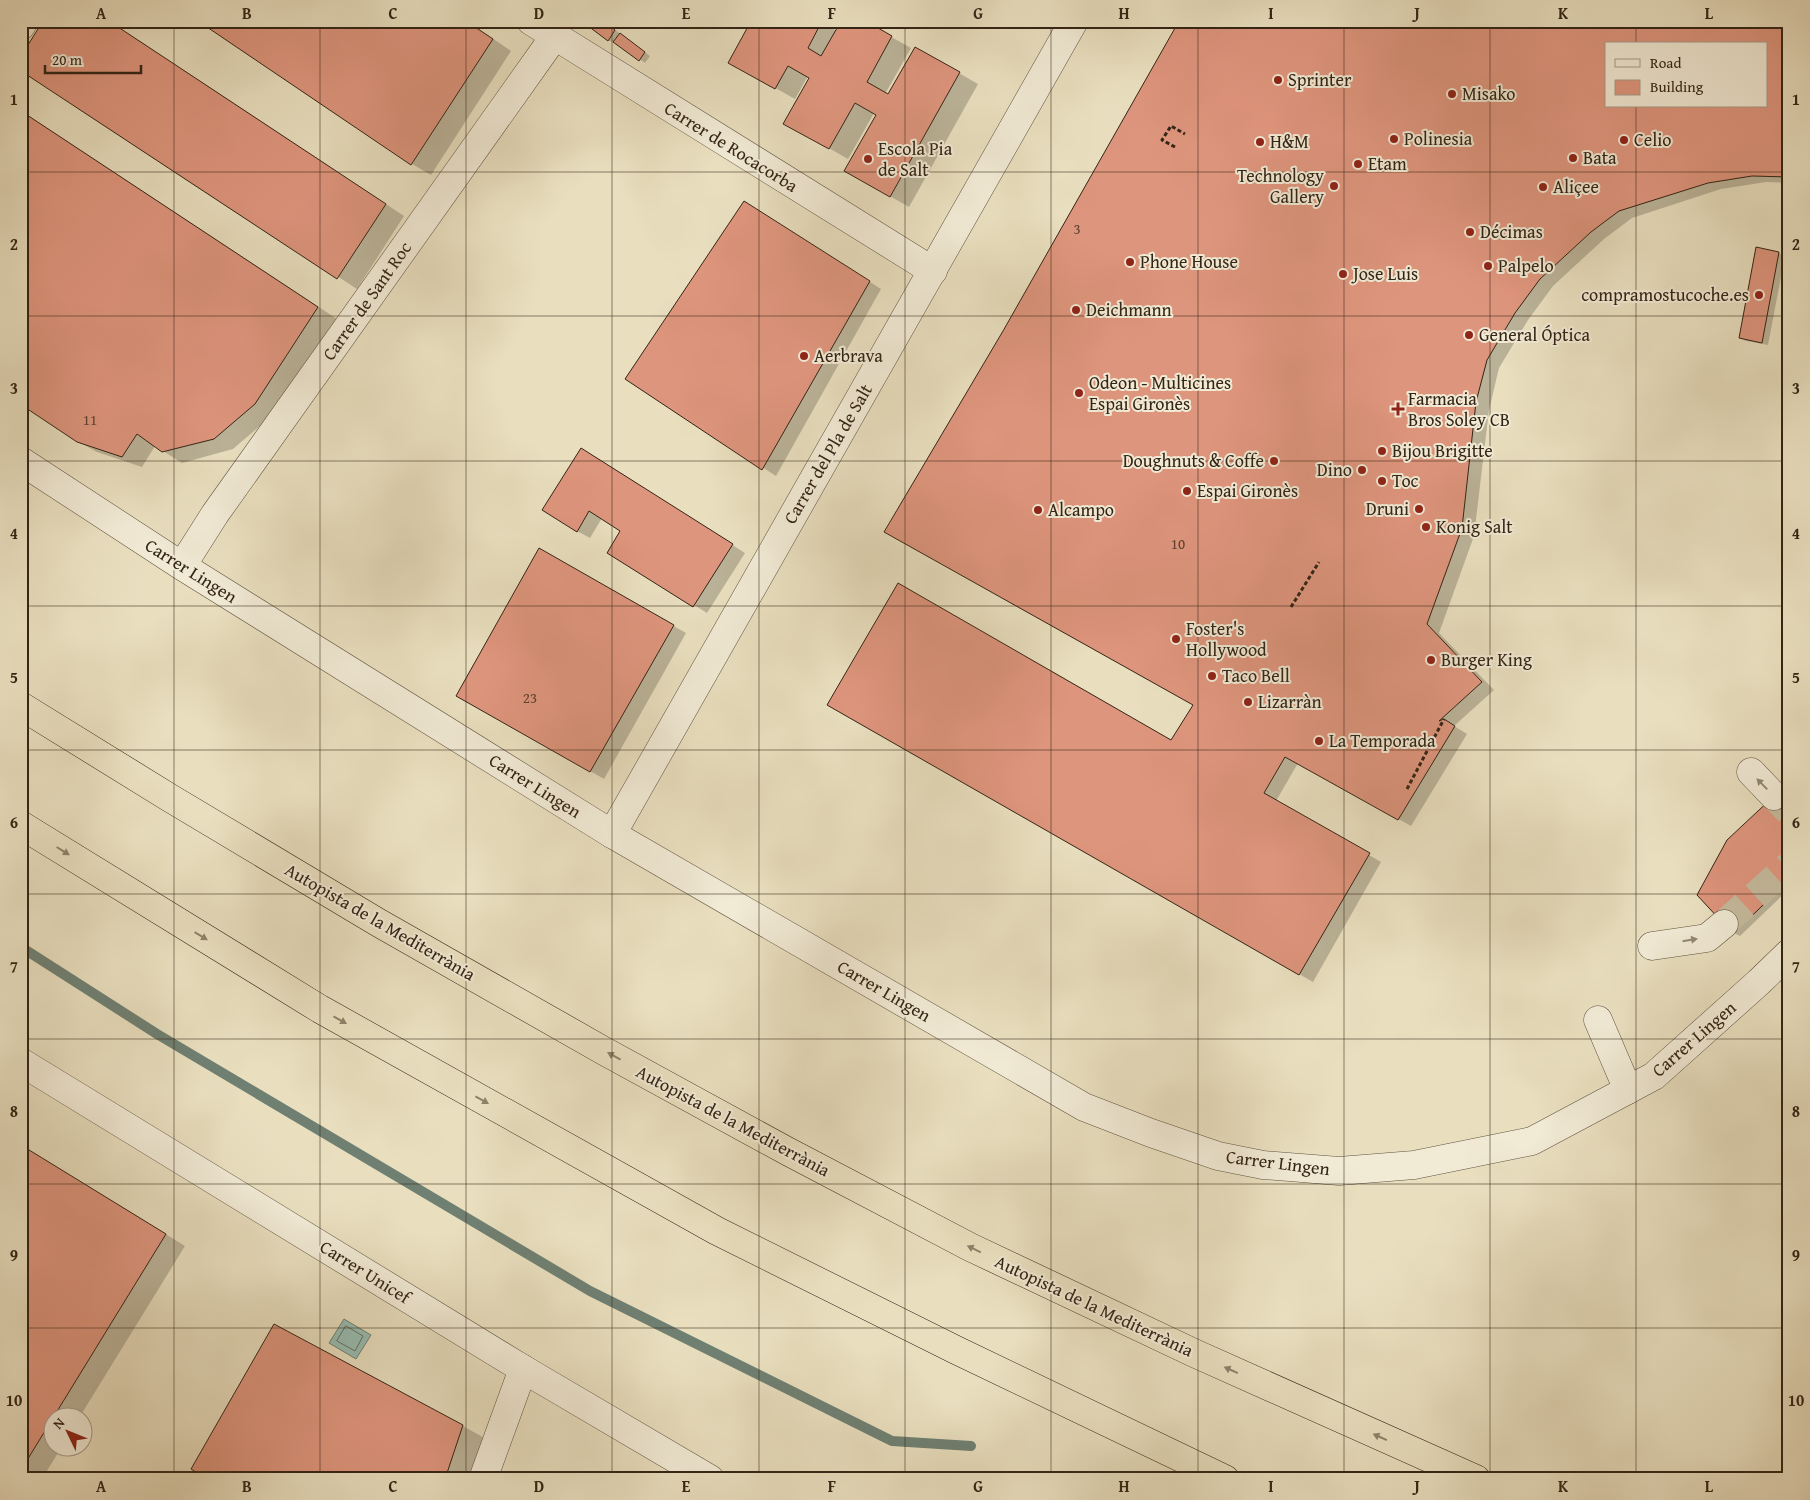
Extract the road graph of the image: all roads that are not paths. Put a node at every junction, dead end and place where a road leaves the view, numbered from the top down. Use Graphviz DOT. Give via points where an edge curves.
graph roads {
  1 [pos="24,21"];
  2 [pos="531,21"];
  3 [pos="1074,21"];
  4 [pos="21,26"];
  5 [pos="554,37"];
  6 [pos="933,271"];
  7 [pos="21,461"];
  8 [pos="182,566"];
  9 [pos="21,706"];
  10 [pos="1751,772"];
  11 [pos="1774,796"];
  12 [pos="21,825"];
  13 [pos="612,834"];
  14 [pos="1724,924"];
  15 [pos="1652,946"];
  16 [pos="1789,952"];
  17 [pos="1598,1020"];
  18 [pos="21,1062"];
  19 [pos="1628,1090"];
  20 [pos="523,1369"];
  21 [pos="483,1479"];
  22 [pos="710,1479"];
  23 [pos="1225,1479"];
  24 [pos="1476,1479"];
  1 -- 4 [label="street"];
  2 -- 5 [label="street, Carrer de Rocacorba"];
  3 -- 6 [label="street, Carrer del Pla de Salt"];
  5 -- 6 [label="street, Carrer de Rocacorba"];
  5 -- 8 [label="street, Carrer de Sant Roc" via="215,514"];
  6 -- 13 [label="street, Carrer del Pla de Salt"];
  7 -- 8 [label="street, Carrer Lingen"];
  8 -- 13 [label="street, Carrer Lingen"];
  24 -- 9 [label="highway, Autopista de la Mediterrània, one-way" via="1194,1353 979,1251 787,1151 379,923"];
  11 -- 10 [label="street, one-way"];
  12 -- 23 [label="highway, one-way" via="320,1009 717,1231"];
  13 -- 19 [label="street, Carrer Lingen" via="1084,1107 1218,1156 1263,1165 1339,1171 1414,1165 1532,1141"];
  15 -- 14 [label="street, one-way" via="1708,938"];
  16 -- 19 [label="street, Carrer Lingen" via="1654,1076"];
  17 -- 19 [label="street"];
  18 -- 20 [label="street, Carrer Unicef"];
  20 -- 21 [label="street"];
  20 -- 22 [label="street, Carrer Unicef"];
}
